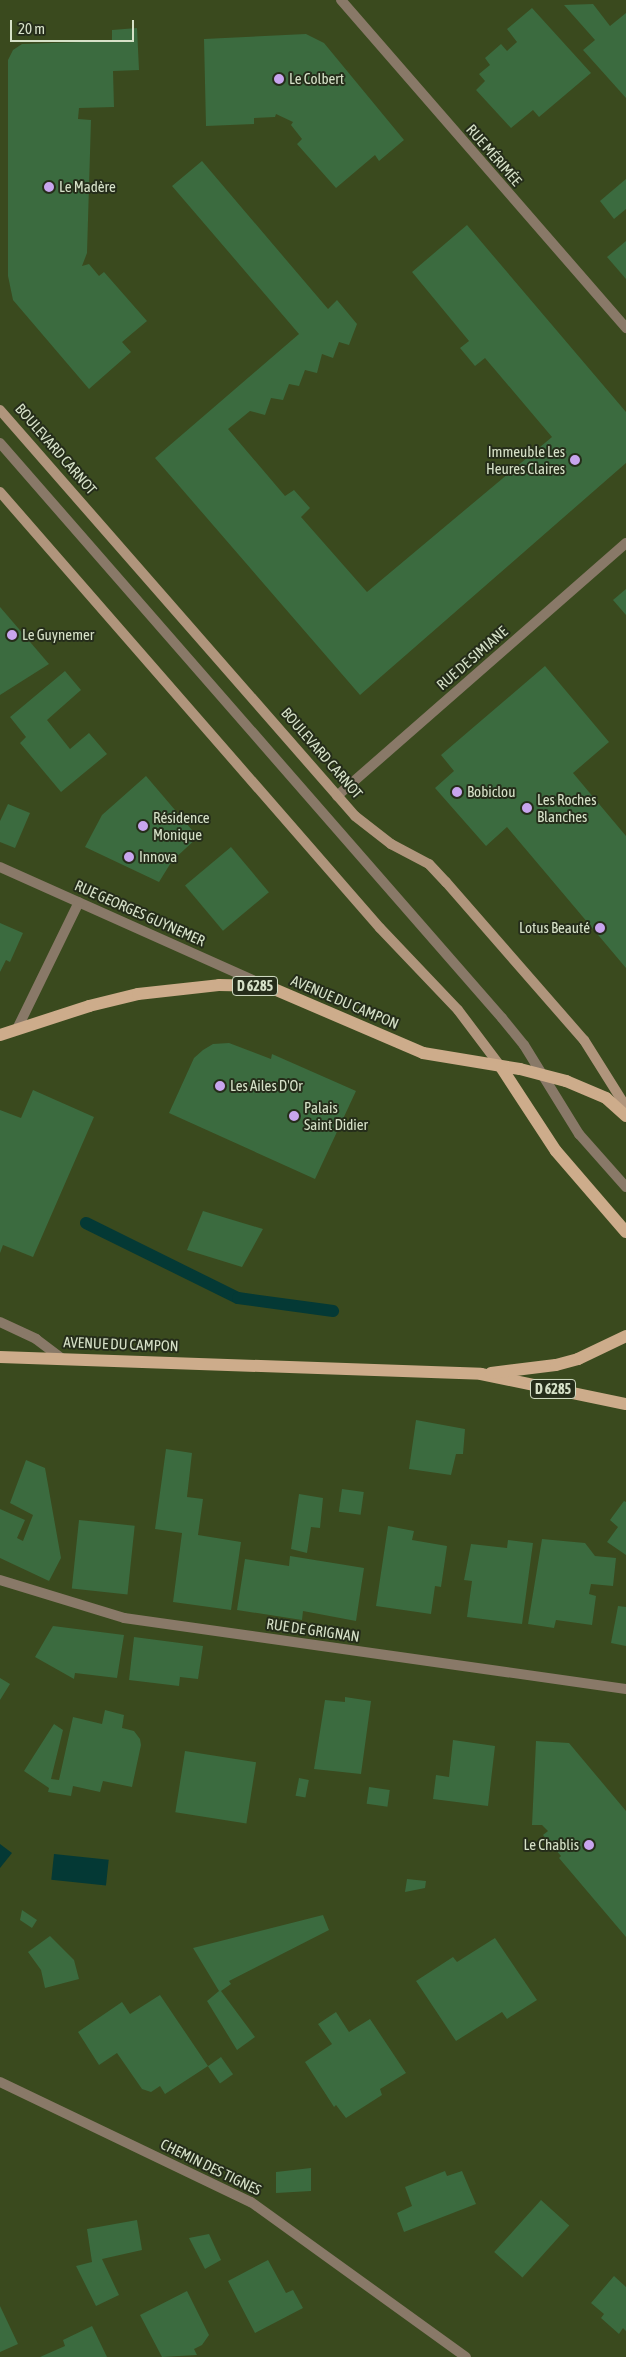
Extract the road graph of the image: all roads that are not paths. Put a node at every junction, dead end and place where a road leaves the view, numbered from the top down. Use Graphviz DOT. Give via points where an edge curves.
graph roads {
  1 [pos="341,0"];
  2 [pos="626,328"];
  3 [pos="0,410"];
  4 [pos="0,443"];
  5 [pos="0,492"];
  6 [pos="626,543"];
  7 [pos="337,796"];
  8 [pos="0,867"];
  9 [pos="79,902"];
  10 [pos="267,986"];
  11 [pos="17,1029"];
  12 [pos="0,1035"];
  13 [pos="501,1067"];
  14 [pos="543,1075"];
  15 [pos="626,1107"];
  16 [pos="626,1116"];
  17 [pos="626,1187"];
  18 [pos="626,1232"];
  19 [pos="0,1322"];
  20 [pos="626,1336"];
  21 [pos="0,1357"];
  22 [pos="63,1359"];
  23 [pos="481,1374"];
  24 [pos="626,1404"];
  25 [pos="0,1580"];
  26 [pos="626,1689"];
  27 [pos="0,2082"];
  28 [pos="466,2357"];
  1 -- 2 [label="street, RUE MÉRIMÉE"];
  3 -- 7 [label="main road, BOULEVARD CARNOT"];
  4 -- 14 [label="street" via="502,1018"];
  5 -- 13 [label="main road" via="380,928 458,1010"];
  6 -- 7 [label="street, RUE DE SIMIANE"];
  7 -- 15 [label="main road, BOULEVARD CARNOT" via="375,833 429,864 446,882 584,1040"];
  8 -- 9 [label="street, RUE GEORGES GUYNEMER"];
  9 -- 10 [label="street, RUE GEORGES GUYNEMER"];
  9 -- 11 [label="street"];
  10 -- 11 [label="main road, AVENUE DU CAMPON / D 6285" via="219,985 138,994"];
  10 -- 13 [label="main road, AVENUE DU CAMPON / D 6285" via="423,1053"];
  11 -- 12 [label="main road, AVENUE DU CAMPON / D 6285"];
  13 -- 14 [label="main road"];
  13 -- 18 [label="main road" via="556,1151"];
  14 -- 16 [label="main road" via="606,1098"];
  14 -- 17 [label="street" via="579,1134"];
  19 -- 22 [label="street" via="36,1338"];
  20 -- 23 [label="main road, AVENUE DU CAMPON" via="578,1359 556,1365"];
  21 -- 22 [label="main road, AVENUE DU CAMPON / D 6285"];
  22 -- 23 [label="main road, AVENUE DU CAMPON / D 6285"];
  23 -- 24 [label="main road, AVENUE DU CAMPON / D 6285"];
  25 -- 26 [label="street, RUE DE GRIGNAN" via="124,1618"];
  27 -- 28 [label="street, CHEMIN DES TIGNES" via="251,2202"];
}
